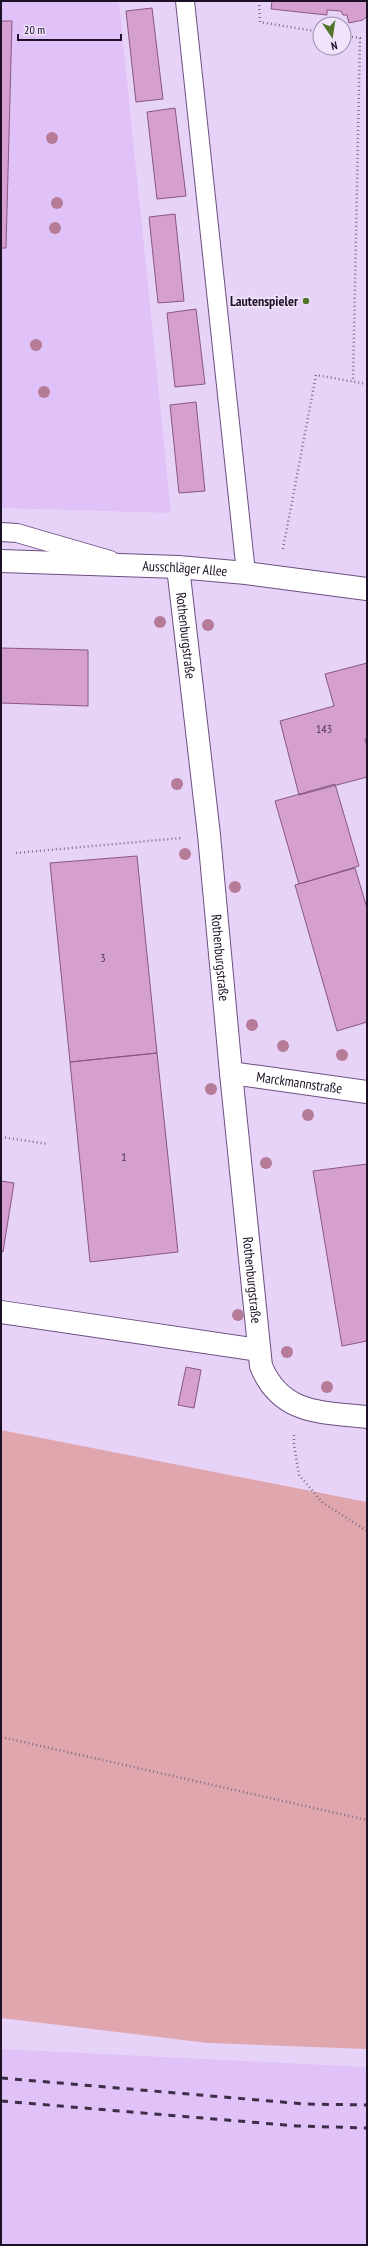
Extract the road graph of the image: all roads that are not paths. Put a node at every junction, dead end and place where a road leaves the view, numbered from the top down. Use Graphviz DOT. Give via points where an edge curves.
graph roads {
  1 [pos="185,1"];
  2 [pos="1,532"];
  3 [pos="1,561"];
  4 [pos="125,564"];
  5 [pos="178,567"];
  6 [pos="246,573"];
  7 [pos="367,589"];
  8 [pos="231,1073"];
  9 [pos="367,1092"];
  10 [pos="1,1312"];
  11 [pos="259,1350"];
  12 [pos="367,1417"];
  1 -- 6 [label="lane"];
  2 -- 4 [label="lane" via="17,533"];
  3 -- 4 [label="street, Ausschläger Allee"];
  4 -- 5 [label="street, Ausschläger Allee"];
  5 -- 6 [label="street, Ausschläger Allee"];
  5 -- 8 [label="street, Rothenburgstraße" via="209,835"];
  6 -- 7 [label="street, Ausschläger Allee"];
  8 -- 9 [label="street, Marckmannstraße"];
  8 -- 11 [label="street, Rothenburgstraße"];
  10 -- 11 [label="street"];
  11 -- 12 [label="street, Rothenburgstraße" via="261,1366 267,1380 279,1394 296,1406 314,1411"];
}
